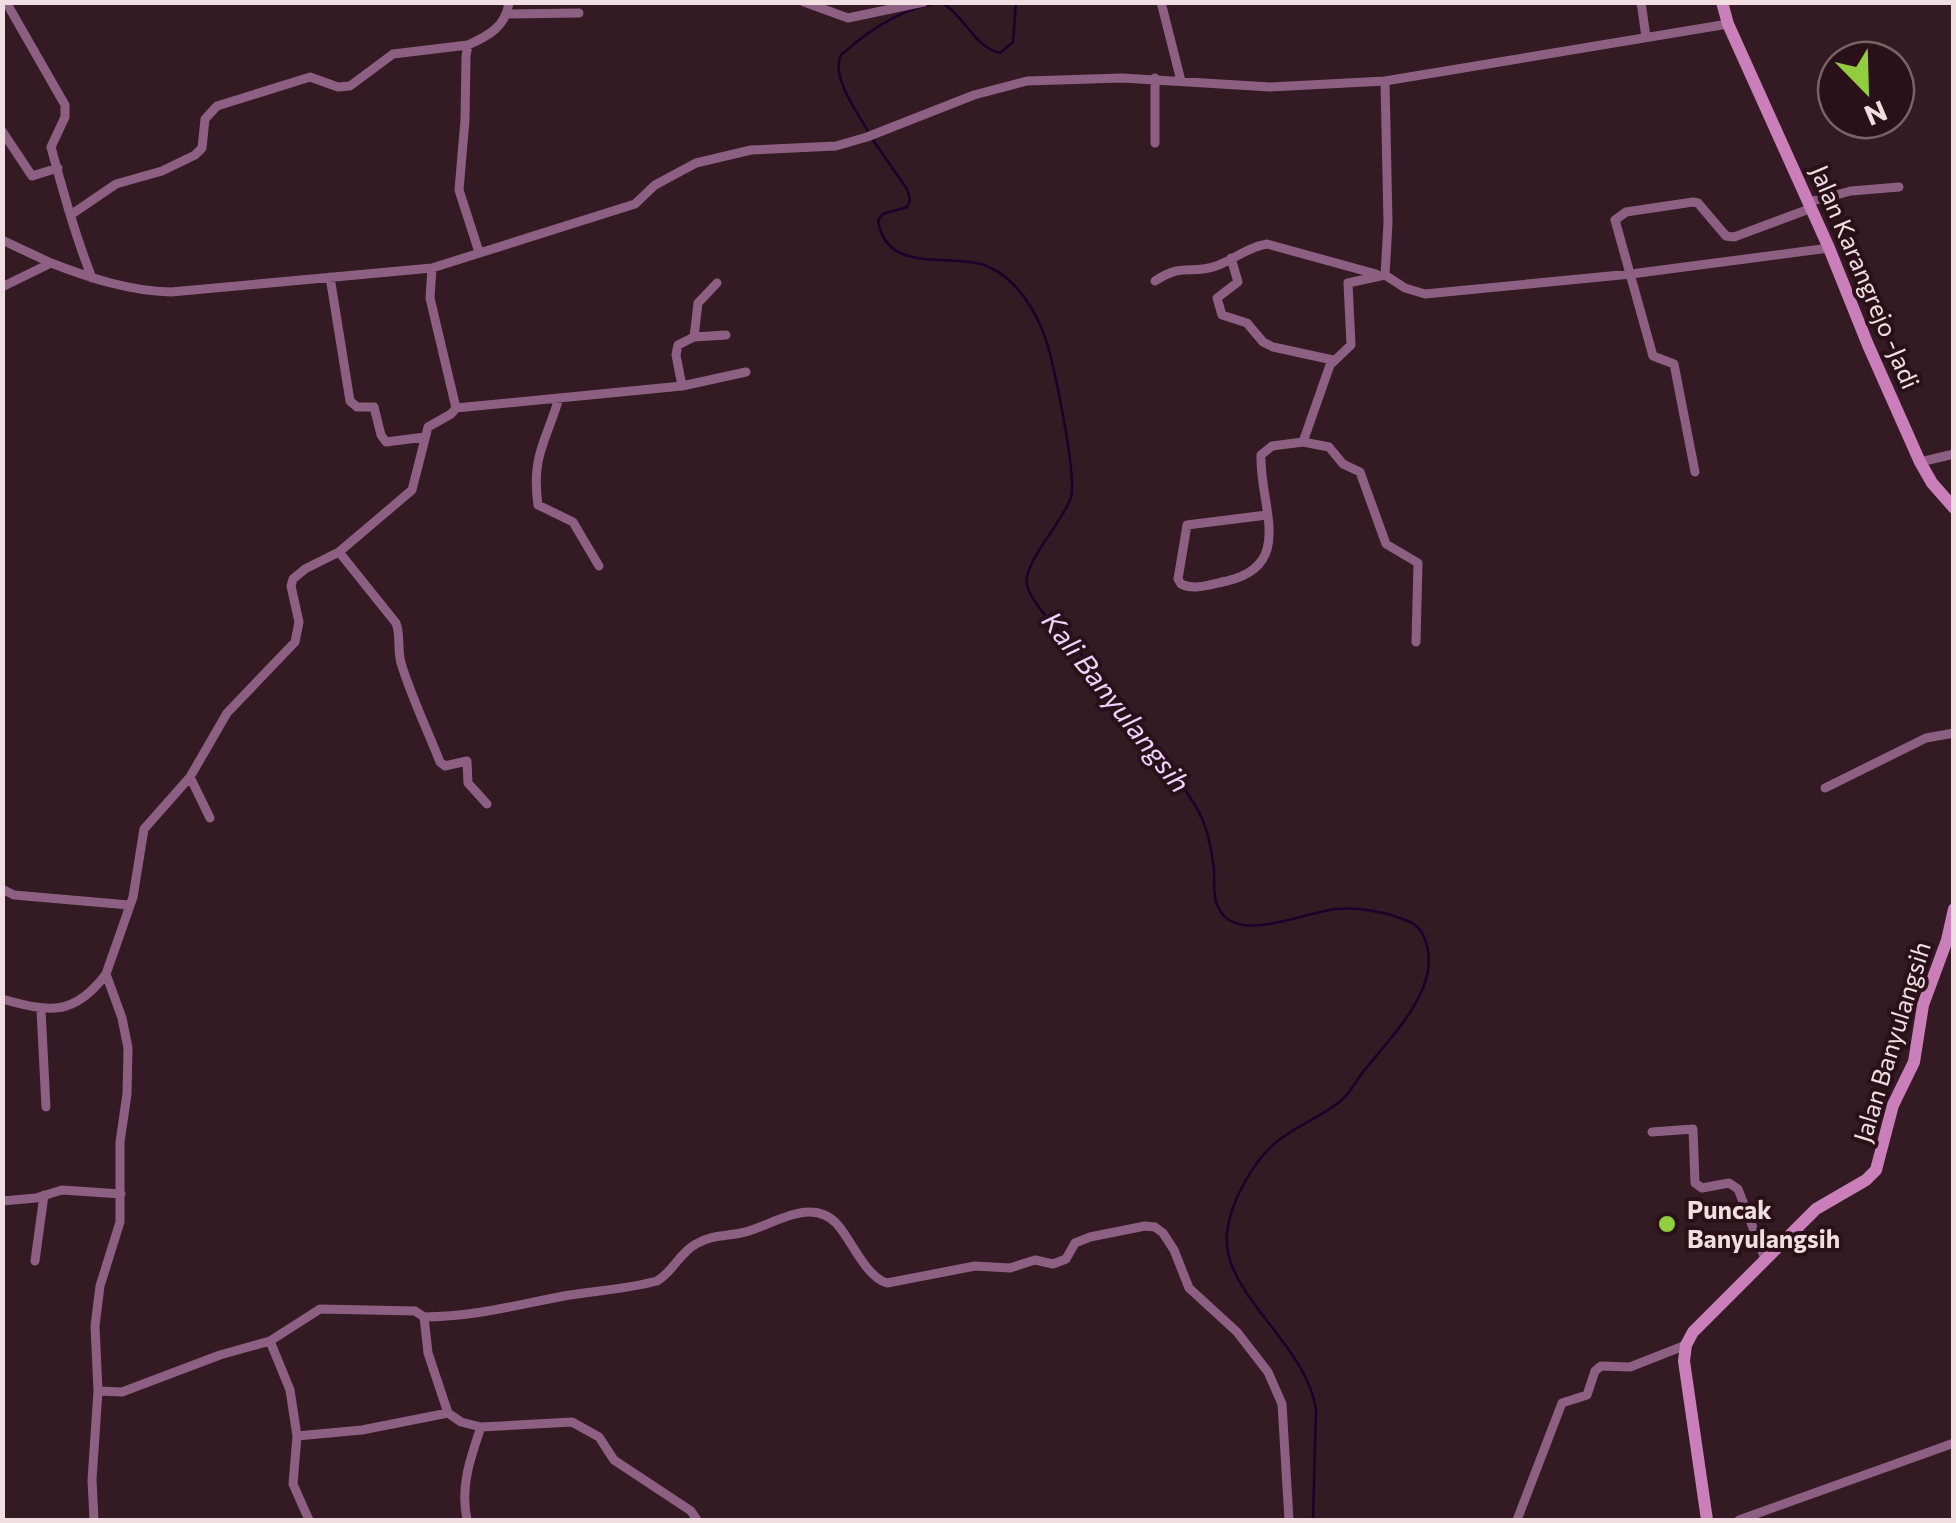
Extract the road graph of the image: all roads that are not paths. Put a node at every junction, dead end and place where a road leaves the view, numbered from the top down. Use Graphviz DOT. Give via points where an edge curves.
graph roads {
  1 [pos="6,2"];
  2 [pos="804,2"];
  3 [pos="924,2"];
  4 [pos="1162,2"];
  5 [pos="1641,2"];
  6 [pos="1722,2"];
  7 [pos="509,8"];
  8 [pos="579,13"];
  9 [pos="1728,24"];
  10 [pos="1646,37"];
  11 [pos="468,46"];
  12 [pos="1154,78"];
  13 [pos="1182,81"];
  14 [pos="1385,82"];
  15 [pos="2,131"];
  16 [pos="1155,143"];
  17 [pos="58,168"];
  18 [pos="1899,188"];
  19 [pos="1810,205"];
  20 [pos="72,214"];
  21 [pos="2,240"];
  22 [pos="1830,248"];
  23 [pos="478,252"];
  24 [pos="1231,258"];
  25 [pos="51,263"];
  26 [pos="432,268"];
  27 [pos="1631,274"];
  28 [pos="1382,275"];
  29 [pos="330,277"];
  30 [pos="92,279"];
  31 [pos="1156,282"];
  32 [pos="717,283"];
  33 [pos="2,287"];
  34 [pos="726,336"];
  35 [pos="694,337"];
  36 [pos="1333,360"];
  37 [pos="746,372"];
  38 [pos="682,386"];
  39 [pos="559,398"];
  40 [pos="456,408"];
  41 [pos="425,437"];
  42 [pos="1304,442"];
  43 [pos="1954,454"];
  44 [pos="1920,462"];
  45 [pos="1694,472"];
  46 [pos="1954,508"];
  47 [pos="1267,515"];
  48 [pos="339,552"];
  49 [pos="599,566"];
  50 [pos="1416,642"];
  51 [pos="1954,733"];
  52 [pos="190,776"];
  53 [pos="1826,788"];
  54 [pos="488,804"];
  55 [pos="210,818"];
  56 [pos="2,890"];
  57 [pos="129,905"];
  58 [pos="1954,909"];
  59 [pos="1950,940"];
  60 [pos="106,974"];
  61 [pos="2,999"];
  62 [pos="41,1010"];
  63 [pos="46,1106"];
  64 [pos="1652,1132"];
  65 [pos="121,1194"];
  66 [pos="44,1196"];
  67 [pos="2,1201"];
  68 [pos="1765,1259"];
  69 [pos="35,1261"];
  70 [pos="424,1317"];
  71 [pos="270,1341"];
  72 [pos="1686,1345"];
  73 [pos="98,1391"];
  74 [pos="448,1414"];
  75 [pos="482,1427"];
  76 [pos="298,1436"];
  77 [pos="1954,1443"];
  78 [pos="1524,1502"];
  79 [pos="94,1520"];
  80 [pos="309,1520"];
  81 [pos="467,1520"];
  82 [pos="698,1520"];
  83 [pos="1289,1520"];
  84 [pos="1517,1520"];
  85 [pos="1530,1520"];
  86 [pos="1707,1520"];
  87 [pos="1739,1520"];
  1 -- 17 [label="street" via="66,105 51,146"];
  2 -- 3 [label="street" via="848,18"];
  4 -- 13 [label="street"];
  5 -- 10 [label="street"];
  6 -- 9 [label="street, Jalan Karangrejo -Jadi"];
  7 -- 8 [label="street"];
  7 -- 11 [label="street" via="496,30"];
  9 -- 10 [label="street"];
  9 -- 19 [label="street, Jalan Karangrejo -Jadi"];
  10 -- 14 [label="street"];
  11 -- 20 [label="street" via="393,54 350,86 310,77 217,106 205,119 195,156 116,184"];
  11 -- 23 [label="street" via="459,190"];
  12 -- 13 [label="street"];
  12 -- 16 [label="street"];
  12 -- 23 [label="street" via="1028,81 867,137 814,149 738,152 696,163 635,204"];
  13 -- 14 [label="street" via="1270,87"];
  14 -- 28 [label="street" via="1388,224"];
  15 -- 17 [label="street" via="32,176"];
  17 -- 20 [label="street"];
  18 -- 19 [label="street" via="1851,191"];
  19 -- 22 [label="street, Jalan Karangrejo -Jadi"];
  19 -- 27 [label="street" via="1734,237 1698,203 1626,212 1615,225"];
  20 -- 30 [label="street"];
  21 -- 25 [label="street"];
  22 -- 27 [label="street"];
  22 -- 44 [label="street, Jalan Karangrejo -Jadi"];
  23 -- 26 [label="street"];
  24 -- 28 [label="street" via="1267,244"];
  24 -- 31 [label="street" via="1180,268"];
  24 -- 36 [label="street" via="1238,282 1217,298 1222,315 1247,323 1273,346"];
  25 -- 30 [label="street"];
  25 -- 33 [label="street"];
  26 -- 29 [label="street"];
  26 -- 40 [label="street" via="430,298"];
  27 -- 28 [label="street" via="1425,294"];
  27 -- 45 [label="street" via="1653,356 1674,364"];
  28 -- 36 [label="street" via="1348,283 1351,345"];
  29 -- 30 [label="street" via="179,292"];
  29 -- 41 [label="street" via="350,400 374,407 386,442"];
  32 -- 35 [label="street" via="700,298"];
  34 -- 35 [label="street"];
  35 -- 38 [label="street" via="676,348"];
  36 -- 42 [label="street"];
  37 -- 38 [label="street"];
  38 -- 39 [label="street"];
  39 -- 40 [label="street"];
  39 -- 49 [label="street" via="537,454 538,505 573,522"];
  40 -- 41 [label="street" via="428,427"];
  41 -- 48 [label="street" via="412,490"];
  42 -- 47 [label="street" via="1272,446 1260,455"];
  42 -- 50 [label="street" via="1329,446 1342,464 1360,472 1386,544 1418,563"];
  43 -- 44 [label="street"];
  44 -- 46 [label="street, Jalan Karangrejo -Jadi"];
  47 -- 47 [label="street" via="1270,542 1257,569 1204,586 1181,584 1187,525"];
  48 -- 52 [label="street" via="292,580 295,642 227,712"];
  48 -- 54 [label="street" via="396,623 404,673 440,762 467,761 468,783"];
  51 -- 53 [label="street" via="1926,738"];
  52 -- 55 [label="street"];
  52 -- 57 [label="street" via="144,829"];
  56 -- 57 [label="street"];
  57 -- 60 [label="street"];
  58 -- 59 [label="street, Jalan Banyulangsih"];
  59 -- 68 [label="street, Jalan Banyulangsih" via="1923,1005 1914,1062 1893,1105 1876,1170 1826,1201"];
  60 -- 62 [label="street" via="81,1000"];
  60 -- 65 [label="street" via="128,1048"];
  61 -- 62 [label="street"];
  62 -- 63 [label="street"];
  64 -- 68 [label="street" via="1693,1128 1694,1182 1738,1189"];
  65 -- 66 [label="street" via="62,1190"];
  65 -- 73 [label="street" via="120,1222 100,1286"];
  66 -- 67 [label="street"];
  66 -- 69 [label="street"];
  68 -- 72 [label="street, Jalan Banyulangsih"];
  70 -- 71 [label="street" via="404,1309 320,1309"];
  70 -- 74 [label="street"];
  70 -- 83 [label="street" via="508,1310 647,1284 668,1274 698,1242 794,1214 834,1220 875,1276 888,1283 975,1266 1053,1264 1075,1242 1156,1227 1190,1288 1237,1332 1276,1386"];
  71 -- 73 [label="street" via="122,1392"];
  71 -- 76 [label="street" via="290,1390"];
  72 -- 78 [label="street" via="1630,1367 1598,1368 1587,1395 1560,1408"];
  72 -- 86 [label="street"];
  73 -- 79 [label="street"];
  74 -- 75 [label="street"];
  74 -- 76 [label="street"];
  75 -- 81 [label="street" via="462,1498"];
  75 -- 82 [label="street" via="572,1422 600,1437 614,1460"];
  76 -- 80 [label="street" via="292,1484"];
  77 -- 87 [label="street"];
  78 -- 84 [label="street"];
  78 -- 85 [label="street"];
}
